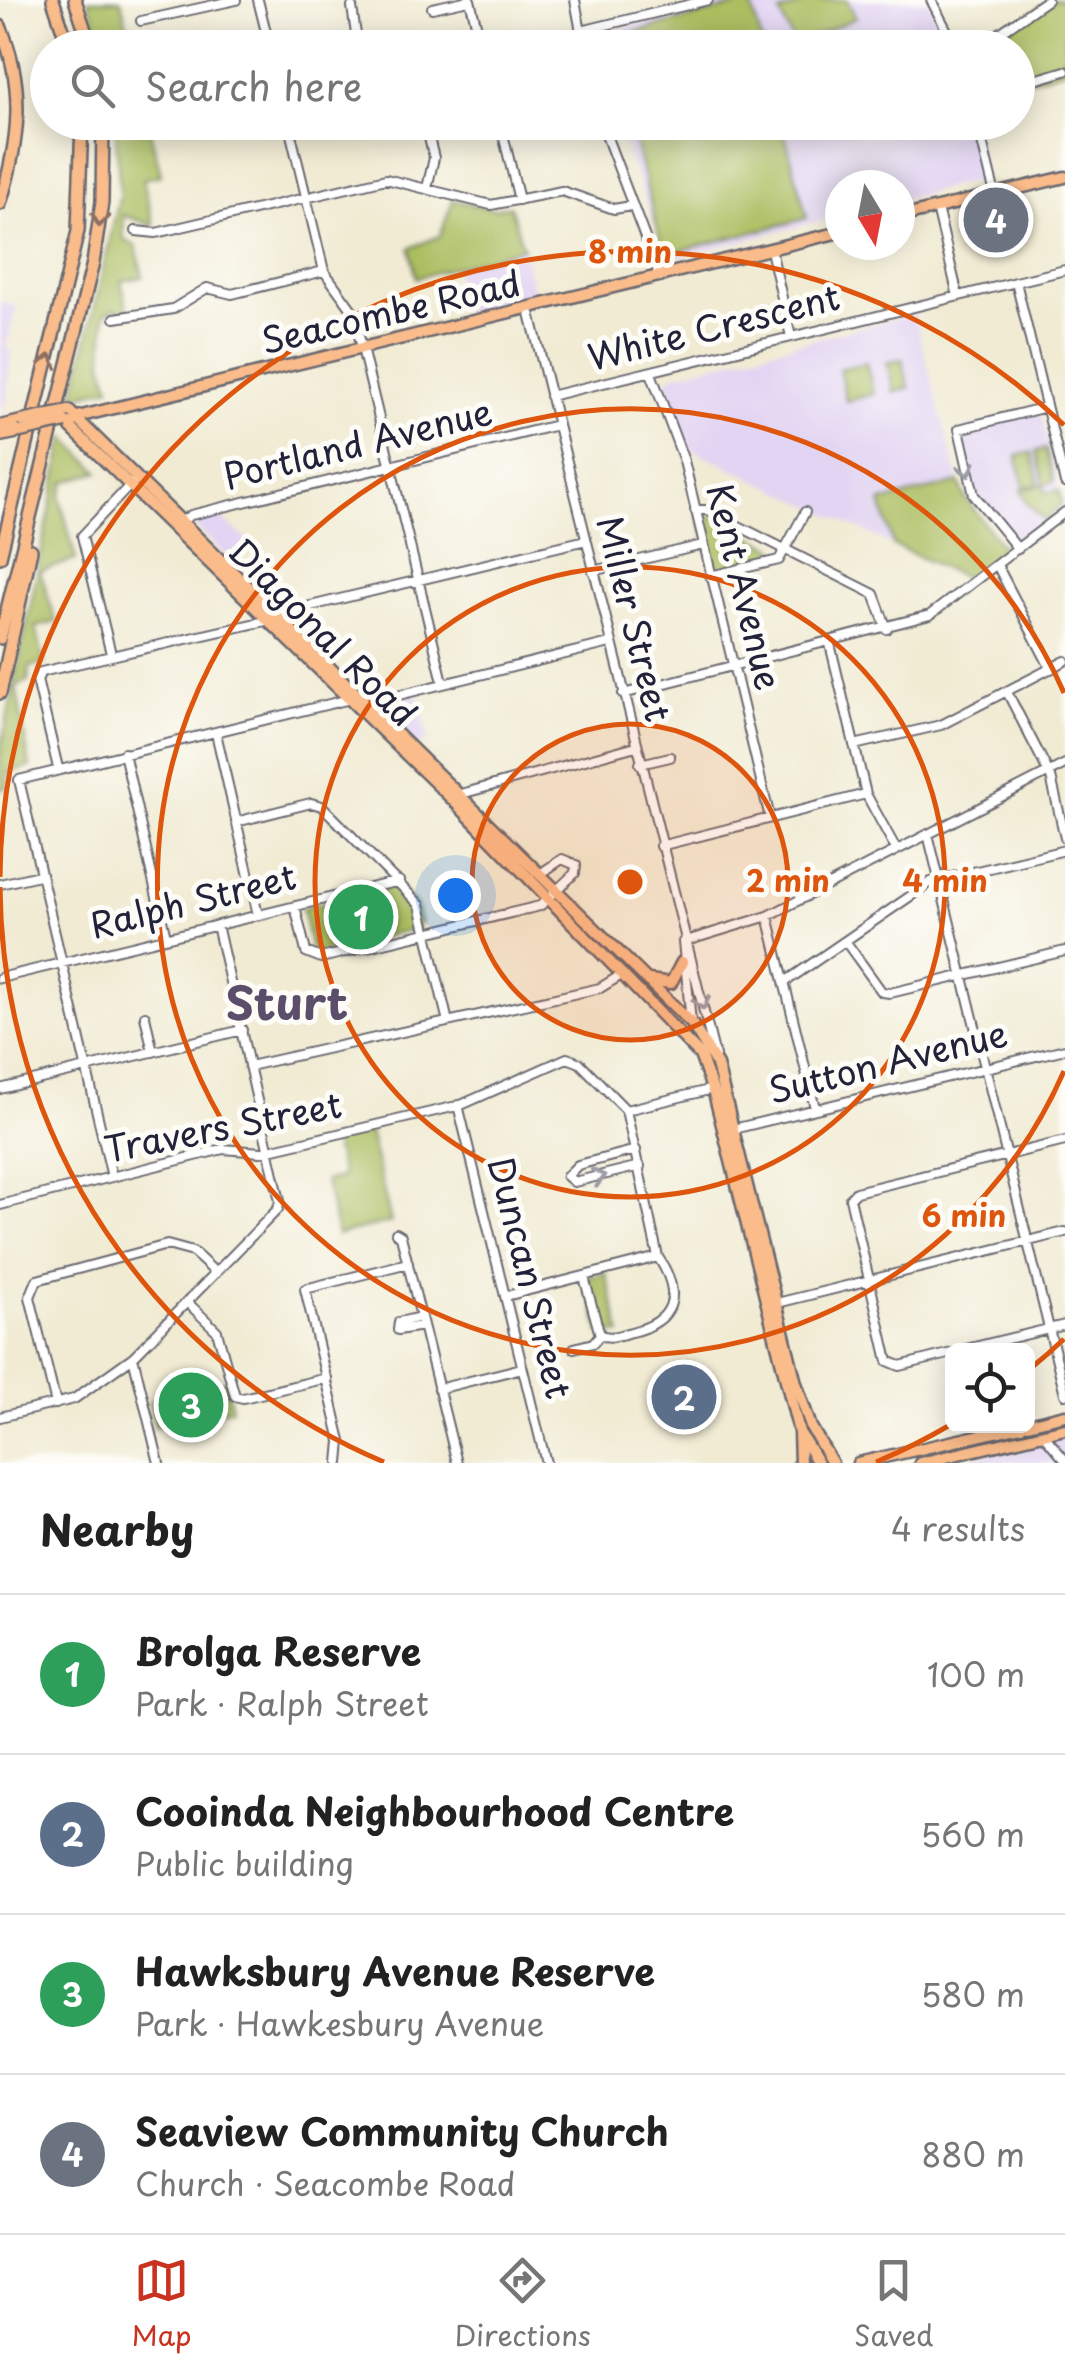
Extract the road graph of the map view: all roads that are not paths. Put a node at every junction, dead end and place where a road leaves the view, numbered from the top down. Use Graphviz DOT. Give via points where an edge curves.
graph roads {
  1 [pos="53,0"];
  2 [pos="75,0"];
  3 [pos="236,0"];
  4 [pos="258,0"];
  5 [pos="470,0"];
  6 [pos="574,0"];
  7 [pos="708,0"];
  8 [pos="932,0"];
  9 [pos="1047,0"];
  10 [pos="678,4"];
  11 [pos="352,7"];
  12 [pos="432,8"];
  13 [pos="141,22"];
  14 [pos="0,26"];
  15 [pos="62,30"];
  16 [pos="84,30"];
  17 [pos="266,30"];
  18 [pos="355,30"];
  19 [pos="478,30"];
  20 [pos="581,30"];
  21 [pos="585,30"];
  22 [pos="947,30"];
  23 [pos="1004,30"];
  24 [pos="1065,70"];
  25 [pos="1035,80"];
  26 [pos="81,140"];
  27 [pos="102,140"];
  28 [pos="292,140"];
  29 [pos="430,140"];
  30 [pos="505,140"];
  31 [pos="608,140"];
  32 [pos="982,140"];
  33 [pos="1065,176"];
  34 [pos="427,188"];
  35 [pos="995,194"];
  36 [pos="306,197"];
  37 [pos="520,200"];
  38 [pos="0,204"];
  39 [pos="631,206"];
  40 [pos="937,208"];
  41 [pos="915,213"];
  42 [pos="136,231"];
  43 [pos="825,236"];
  44 [pos="771,250"];
  45 [pos="324,270"];
  46 [pos="1065,270"];
  47 [pos="660,277"];
  48 [pos="1016,282"];
  49 [pos="958,296"];
  50 [pos="529,309"];
  51 [pos="114,318"];
  52 [pos="791,337"];
  53 [pos="362,347"];
  54 [pos="651,373"];
  55 [pos="550,396"];
  56 [pos="1046,406"];
  57 [pos="69,416"];
  58 [pos="558,425"];
  59 [pos="0,426"];
  60 [pos="21,426"];
  61 [pos="0,436"];
  62 [pos="390,465"];
  63 [pos="43,477"];
  64 [pos="134,481"];
  65 [pos="1065,483"];
  66 [pos="695,510"];
  67 [pos="805,512"];
  68 [pos="1065,512"];
  69 [pos="179,523"];
  70 [pos="586,540"];
  71 [pos="703,545"];
  72 [pos="1018,549"];
  73 [pos="787,550"];
  74 [pos="0,558"];
  75 [pos="997,566"];
  76 [pos="593,571"];
  77 [pos="710,576"];
  78 [pos="418,580"];
  79 [pos="274,617"];
  80 [pos="888,629"];
  81 [pos="0,638"];
  82 [pos="610,643"];
  83 [pos="830,644"];
  84 [pos="111,654"];
  85 [pos="1065,662"];
  86 [pos="733,667"];
  87 [pos="1051,669"];
  88 [pos="442,682"];
  89 [pos="1007,692"];
  90 [pos="0,693"];
  91 [pos="623,694"];
  92 [pos="358,699"];
  93 [pos="216,732"];
  94 [pos="636,746"];
  95 [pos="854,746"];
  96 [pos="124,753"];
  97 [pos="670,757"];
  98 [pos="640,764"];
  99 [pos="1065,764"];
  100 [pos="58,768"];
  101 [pos="1048,772"];
  102 [pos="866,794"];
  103 [pos="457,797"];
  104 [pos="1062,810"];
  105 [pos="770,818"];
  106 [pos="236,822"];
  107 [pos="928,834"];
  108 [pos="1065,838"];
  109 [pos="660,846"];
  110 [pos="896,849"];
  111 [pos="1065,850"];
  112 [pos="540,874"];
  113 [pos="38,875"];
  114 [pos="938,880"];
  115 [pos="399,881"];
  116 [pos="0,884"];
  117 [pos="553,894"];
  118 [pos="295,906"];
  119 [pos="258,915"];
  120 [pos="768,916"];
  121 [pos="217,925"];
  122 [pos="427,931"];
  123 [pos="166,938"];
  124 [pos="683,942"];
  125 [pos="846,942"];
  126 [pos="1065,951"];
  127 [pos="682,962"];
  128 [pos="60,963"];
  129 [pos="628,969"];
  130 [pos="962,976"];
  131 [pos="0,978"];
  132 [pos="644,978"];
  133 [pos="785,982"];
  134 [pos="145,1016"];
  135 [pos="447,1018"];
  136 [pos="692,1024"];
  137 [pos="242,1030"];
  138 [pos="1065,1049"];
  139 [pos="154,1052"];
  140 [pos="700,1056"];
  141 [pos="717,1065"];
  142 [pos="250,1066"];
  143 [pos="86,1068"];
  144 [pos="985,1068"];
  145 [pos="0,1090"];
  146 [pos="713,1090"];
  147 [pos="458,1105"];
  148 [pos="815,1108"];
  149 [pos="626,1110"];
  150 [pos="729,1130"];
  151 [pos="1065,1141"];
  152 [pos="268,1150"];
  153 [pos="636,1150"];
  154 [pos="1007,1155"];
  155 [pos="640,1166"];
  156 [pos="112,1177"];
  157 [pos="0,1205"];
  158 [pos="1065,1232"];
  159 [pos="396,1233"];
  160 [pos="1029,1241"];
  161 [pos="658,1257"];
  162 [pos="408,1264"];
  163 [pos="216,1273"];
  164 [pos="584,1277"];
  165 [pos="867,1280"];
  166 [pos="506,1296"];
  167 [pos="187,1302"];
  168 [pos="772,1304"];
  169 [pos="1065,1326"];
  170 [pos="1049,1329"];
  171 [pos="600,1336"];
  172 [pos="991,1343"];
  173 [pos="574,1348"];
  174 [pos="945,1355"];
  175 [pos="133,1357"];
  176 [pos="522,1368"];
  177 [pos="326,1378"];
  178 [pos="438,1389"];
  179 [pos="1065,1394"];
  180 [pos="56,1404"];
  181 [pos="1065,1416"];
  182 [pos="0,1417"];
  183 [pos="1035,1423"];
  184 [pos="1052,1430"];
  185 [pos="800,1432"];
  186 [pos="988,1433"];
  187 [pos="957,1440"];
  188 [pos="1065,1459"];
  189 [pos="159,1463"];
  190 [pos="338,1463"];
  191 [pos="456,1463"];
  192 [pos="546,1463"];
  193 [pos="800,1463"];
  194 [pos="818,1463"];
  195 [pos="832,1463"];
  196 [pos="858,1463"];
  197 [pos="920,1463"];
  1 -- 15 [label="highway"];
  2 -- 16 [label="highway"];
  3 -- 13 [label="street"];
  4 -- 17 [label="street"];
  5 -- 12 [label="street"];
  5 -- 19 [label="street"];
  6 -- 20 [label="street"];
  7 -- 10 [label="street"];
  8 -- 22 [label="street"];
  9 -- 23 [label="street"];
  10 -- 21 [label="street"];
  11 -- 18 [label="street"];
  14 -- 38 [label="highway" via="20,108"];
  24 -- 25 [label="street"];
  74 -- 26 [label="highway, one-way" via="78,231"];
  27 -- 63 [label="highway, one-way" via="99,228"];
  28 -- 36 [label="street"];
  29 -- 34 [label="street" via="434,158"];
  30 -- 37 [label="street"];
  31 -- 39 [label="street"];
  32 -- 35 [label="street"];
  33 -- 35 [label="main road"];
  34 -- 36 [label="street" via="386,179"];
  34 -- 37 [label="street" via="491,205"];
  35 -- 40 [label="main road"];
  36 -- 42 [label="street"];
  36 -- 45 [label="street"];
  37 -- 39 [label="street" via="562,191 614,210"];
  39 -- 47 [label="street"];
  40 -- 41 [label="main road"];
  40 -- 49 [label="street"];
  43 -- 44 [label="main road, Seacombe Road"];
  44 -- 47 [label="main road, Seacombe Road"];
  44 -- 52 [label="street"];
  45 -- 51 [label="street" via="232,294 208,288 173,309"];
  45 -- 53 [label="street" via="350,305"];
  46 -- 48 [label="street, White Crescent"];
  47 -- 50 [label="main road, Seacombe Road"];
  48 -- 49 [label="street, White Crescent"];
  48 -- 56 [label="street"];
  49 -- 52 [label="street, White Crescent"];
  50 -- 53 [label="main road, Seacombe Road"];
  50 -- 55 [label="street, Miller Street"];
  52 -- 54 [label="street, White Crescent"];
  53 -- 57 [label="main road, Seacombe Road"];
  53 -- 62 [label="street"];
  54 -- 55 [label="street, White Crescent"];
  54 -- 66 [label="street, Kent Avenue"];
  55 -- 58 [label="street, Miller Street"];
  56 -- 65 [label="street"];
  56 -- 72 [label="street, one-way" via="958,432 974,495"];
  57 -- 60 [label="main road, Seacombe Road, bridge"];
  57 -- 64 [label="main road, Diagonal Road"];
  58 -- 62 [label="street, Portland Avenue"];
  58 -- 70 [label="street, Miller Street"];
  59 -- 60 [label="main road, Seacombe Road"];
  60 -- 61 [label="main road, Seacombe Road"];
  62 -- 69 [label="street, Portland Avenue"];
  62 -- 78 [label="street"];
  63 -- 81 [label="highway"];
  63 -- 90 [label="highway"];
  64 -- 69 [label="main road, Diagonal Road"];
  64 -- 84 [label="street" via="82,536"];
  66 -- 71 [label="street, Kent Avenue"];
  66 -- 73 [label="street"];
  67 -- 73 [label="street"];
  68 -- 72 [label="street"];
  69 -- 79 [label="main road, Diagonal Road"];
  70 -- 76 [label="street, Miller Street"];
  70 -- 78 [label="street"];
  71 -- 76 [label="street"];
  71 -- 77 [label="street, Kent Avenue"];
  72 -- 75 [label="street"];
  73 -- 77 [label="street" via="775,561"];
  73 -- 80 [label="street" via="874,594"];
  75 -- 80 [label="street" via="942,608"];
  75 -- 87 [label="street"];
  76 -- 82 [label="street, Miller Street"];
  77 -- 86 [label="street, Kent Avenue"];
  78 -- 79 [label="street"];
  78 -- 88 [label="street"];
  79 -- 84 [label="street"];
  79 -- 92 [label="main road, Diagonal Road"];
  80 -- 83 [label="street"];
  82 -- 88 [label="street"];
  82 -- 91 [label="street, Miller Street"];
  83 -- 86 [label="street"];
  83 -- 95 [label="street"];
  84 -- 100 [label="street" via="38,675"];
  85 -- 87 [label="street"];
  86 -- 91 [label="street"];
  86 -- 105 [label="street, Kent Avenue"];
  87 -- 89 [label="street"];
  88 -- 92 [label="street"];
  89 -- 95 [label="street" via="942,725"];
  89 -- 101 [label="street"];
  91 -- 94 [label="street, Miller Street"];
  92 -- 93 [label="street"];
  92 -- 103 [label="main road, Diagonal Road"];
  93 -- 96 [label="street"];
  93 -- 106 [label="street"];
  94 -- 98 [label="street, Miller Street"];
  94 -- 103 [label="street"];
  95 -- 102 [label="street"];
  96 -- 100 [label="street"];
  96 -- 123 [label="street"];
  97 -- 98 [label="street"];
  98 -- 109 [label="street, Miller Street"];
  99 -- 101 [label="street"];
  100 -- 113 [label="street" via="18,780"];
  101 -- 104 [label="street"];
  101 -- 107 [label="street"];
  102 -- 105 [label="street"];
  102 -- 110 [label="street"];
  103 -- 112 [label="main road, Diagonal Road"];
  103 -- 117 [label="main road, Diagonal Road"];
  104 -- 108 [label="street"];
  105 -- 109 [label="street"];
  106 -- 115 [label="street" via="317,804"];
  106 -- 119 [label="street"];
  107 -- 110 [label="street"];
  107 -- 114 [label="street"];
  109 -- 124 [label="street, Miller Street"];
  110 -- 120 [label="street"];
  111 -- 114 [label="street"];
  112 -- 117 [label="main road, Diagonal Road"];
  112 -- 117 [label="street" via="562,859 576,865"];
  113 -- 116 [label="street"];
  113 -- 128 [label="street"];
  114 -- 125 [label="street"];
  114 -- 130 [label="street"];
  115 -- 118 [label="street, Ralph Street"];
  115 -- 122 [label="street" via="420,905"];
  117 -- 122 [label="street" via="540,906"];
  117 -- 129 [label="main road, Diagonal Road"];
  118 -- 119 [label="street, Ralph Street"];
  118 -- 122 [label="street" via="310,956"];
  119 -- 121 [label="street, Ralph Street"];
  120 -- 124 [label="street"];
  120 -- 133 [label="street"];
  121 -- 123 [label="street, Ralph Street"];
  121 -- 137 [label="street"];
  122 -- 135 [label="street"];
  123 -- 128 [label="street, Ralph Street"];
  124 -- 127 [label="street, Miller Street"];
  124 -- 141 [label="street, Miller Street, one-way"];
  125 -- 130 [label="street" via="886,993"];
  125 -- 133 [label="street"];
  126 -- 130 [label="street"];
  127 -- 132 [label="main road" via="671,982"];
  127 -- 136 [label="street, Miller Street"];
  128 -- 131 [label="street, Ralph Street"];
  128 -- 143 [label="street"];
  129 -- 132 [label="main road, Diagonal Road"];
  129 -- 135 [label="street" via="600,988"];
  129 -- 140 [label="main road, Diagonal Road"];
  130 -- 144 [label="street"];
  132 -- 136 [label="main road, Diagonal Road"];
  133 -- 148 [label="street"];
  134 -- 139 [label="street"];
  135 -- 142 [label="street"];
  136 -- 140 [label="main road"];
  136 -- 141 [label="main road, Diagonal Road"];
  137 -- 139 [label="street"];
  137 -- 142 [label="street"];
  138 -- 144 [label="street, Sutton Avenue"];
  139 -- 143 [label="street"];
  140 -- 146 [label="main road, Diagonal Road"];
  141 -- 150 [label="main road, Diagonal Road"];
  142 -- 152 [label="street"];
  143 -- 145 [label="street"];
  143 -- 156 [label="street"];
  144 -- 148 [label="street, Sutton Avenue"];
  144 -- 154 [label="street"];
  146 -- 149 [label="street"];
  146 -- 150 [label="main road, Diagonal Road"];
  147 -- 149 [label="street, Travers Street" via="567,1058"];
  147 -- 152 [label="street, Travers Street"];
  147 -- 166 [label="street, Duncan Street"];
  148 -- 150 [label="street, Sutton Avenue"];
  149 -- 153 [label="street"];
  150 -- 168 [label="main road, Diagonal Road"];
  151 -- 154 [label="street"];
  152 -- 156 [label="street, Travers Street" via="223,1149"];
  152 -- 163 [label="street" via="278,1209"];
  153 -- 155 [label="street"];
  153 -- 155 [label="street, one-way" via="578,1165 567,1176 574,1182"];
  154 -- 160 [label="street"];
  154 -- 165 [label="street" via="852,1194 849,1207"];
  155 -- 161 [label="street"];
  156 -- 157 [label="street, Travers Street"];
  158 -- 160 [label="street"];
  159 -- 162 [label="street"];
  160 -- 165 [label="street"];
  160 -- 170 [label="street"];
  161 -- 164 [label="street"];
  161 -- 171 [label="street" via="672,1295 662,1322"];
  162 -- 177 [label="street" via="305,1289"];
  162 -- 178 [label="street"];
  163 -- 167 [label="street"];
  163 -- 180 [label="street" via="193,1252 167,1245 36,1280 30,1297"];
  164 -- 166 [label="street"];
  164 -- 171 [label="street"];
  165 -- 168 [label="street"];
  165 -- 174 [label="street" via="888,1361 900,1366"];
  166 -- 176 [label="street, Duncan Street"];
  167 -- 175 [label="street"];
  167 -- 177 [label="street" via="217,1331 235,1396"];
  168 -- 185 [label="main road, Diagonal Road"];
  168 -- 195 [label="main road, Diagonal Road" via="811,1427"];
  169 -- 170 [label="street"];
  170 -- 172 [label="street"];
  170 -- 179 [label="street"];
  171 -- 173 [label="street"];
  175 -- 180 [label="street" via="74,1399"];
  175 -- 189 [label="street"];
  176 -- 178 [label="street"];
  176 -- 192 [label="street, Duncan Street"];
  177 -- 190 [label="street" via="341,1440"];
  178 -- 191 [label="street"];
  180 -- 182 [label="street"];
  181 -- 183 [label="main road"];
  184 -- 187 [label="main road"];
  184 -- 188 [label="street"];
  184 -- 197 [label="main road"];
  185 -- 193 [label="main road"];
  185 -- 194 [label="main road, Diagonal Road"];
  186 -- 187 [label="main road"];
  187 -- 196 [label="main road"];
}
